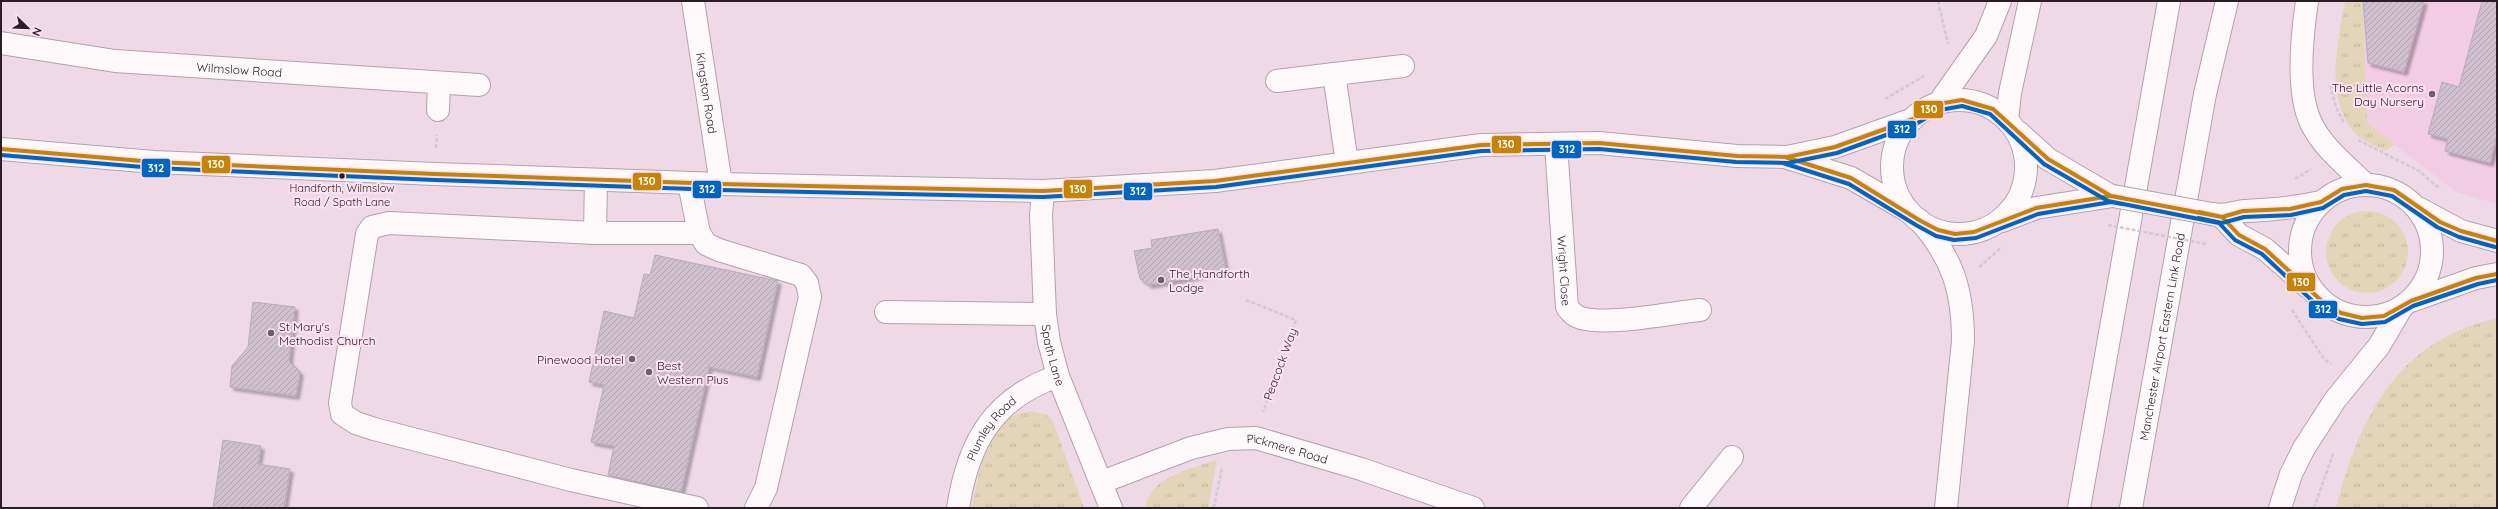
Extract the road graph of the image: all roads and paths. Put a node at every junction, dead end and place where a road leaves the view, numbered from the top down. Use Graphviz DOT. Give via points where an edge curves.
graph roads {
  1 [pos="693,1"];
  2 [pos="1938,1"];
  3 [pos="2000,1"];
  4 [pos="2030,1"];
  5 [pos="2169,1"];
  6 [pos="2227,1"];
  7 [pos="2308,1"];
  8 [pos="1,43"];
  9 [pos="1948,48"];
  10 [pos="1403,66"];
  11 [pos="1334,74"];
  12 [pos="1277,81"];
  13 [pos="2330,81"];
  14 [pos="439,84"];
  15 [pos="479,86"];
  16 [pos="1938,104"];
  17 [pos="438,110"];
  18 [pos="1913,119"];
  19 [pos="2010,124"];
  20 [pos="2347,128"];
  21 [pos="2357,139"];
  22 [pos="1556,144"];
  23 [pos="1,149"];
  24 [pos="1787,158"];
  25 [pos="1347,163"];
  26 [pos="435,174"];
  27 [pos="596,180"];
  28 [pos="690,183"];
  29 [pos="721,184"];
  30 [pos="2366,185"];
  31 [pos="1043,191"];
  32 [pos="2443,191"];
  33 [pos="2112,196"];
  34 [pos="2321,202"];
  35 [pos="2414,205"];
  36 [pos="2217,215"];
  37 [pos="1916,217"];
  38 [pos="1994,224"];
  39 [pos="2108,225"];
  40 [pos="595,233"];
  41 [pos="699,233"];
  42 [pos="2497,241"];
  43 [pos="2206,244"];
  44 [pos="2497,274"];
  45 [pos="2314,292"];
  46 [pos="1246,300"];
  47 [pos="2407,304"];
  48 [pos="1700,310"];
  49 [pos="886,312"];
  50 [pos="1045,314"];
  51 [pos="1058,376"];
  52 [pos="1256,438"];
  53 [pos="1228,439"];
  54 [pos="1732,456"];
  55 [pos="1102,482"];
  56 [pos="1470,507"];
  57 [pos="697,508"];
  58 [pos="756,508"];
  59 [pos="958,508"];
  60 [pos="1111,508"];
  61 [pos="1214,508"];
  62 [pos="1691,508"];
  63 [pos="1946,508"];
  64 [pos="2079,508"];
  65 [pos="2131,508"];
  66 [pos="2280,508"];
  1 -- 29 [label="main road, Kingston Road"];
  2 -- 9 [label="path"];
  3 -- 16 [label="main road" via="1986,36"];
  4 -- 19 [label="main road" via="2010,93"];
  5 -- 64 [label="main road"];
  6 -- 65 [label="main road, Manchester Airport Eastern Link Road" via="2205,94"];
  7 -- 30 [label="main road" via="2304,25 2302,89 2310,123 2331,152"];
  8 -- 14 [label="main road, Wilmslow Road" via="115,61"];
  10 -- 11 [label="main road"];
  11 -- 12 [label="main road"];
  11 -- 25 [label="main road"];
  13 -- 20 [label="path" via="2336,107"];
  14 -- 15 [label="main road, Wilmslow Road"];
  14 -- 17 [label="main road"];
  16 -- 18 [label="main road"];
  16 -- 19 [label="main road" via="1962,100 1978,103 1993,109"];
  17 -- 26 [label="path"];
  18 -- 24 [label="main road" via="1835,147"];
  18 -- 37 [label="main road" via="1898,140 1893,168 1897,190"];
  19 -- 33 [label="main road" via="2048,159"];
  19 -- 38 [label="main road" via="2024,148 2025,183 2018,200 2007,214"];
  21 -- 32 [label="path" via="2419,171"];
  22 -- 24 [label="main road" via="1599,143"];
  22 -- 25 [label="main road" via="1481,145"];
  22 -- 48 [label="main road, Wright Close" via="1567,306 1573,315 1610,320"];
  23 -- 26 [label="main road" via="154,162"];
  24 -- 37 [label="main road" via="1851,178"];
  25 -- 31 [label="main road" via="1215,181"];
  26 -- 27 [label="main road"];
  27 -- 28 [label="main road"];
  27 -- 40 [label="main road"];
  28 -- 29 [label="main road"];
  28 -- 41 [label="main road"];
  29 -- 31 [label="main road"];
  30 -- 34 [label="main road" via="2342,189"];
  30 -- 35 [label="main road" via="2394,190"];
  31 -- 50 [label="main road, Spath Lane" via="1041,215"];
  33 -- 36 [label="main road, bridge"];
  33 -- 38 [label="main road" via="2036,208"];
  34 -- 36 [label="main road" via="2284,210 2243,211"];
  34 -- 45 [label="main road" via="2305,226 2301,242 2300,260 2305,277"];
  35 -- 42 [label="main road" via="2460,231"];
  35 -- 47 [label="main road" via="2426,222 2433,251 2430,270 2424,284"];
  36 -- 45 [label="main road" via="2239,235 2265,249"];
  37 -- 38 [label="main road" via="1938,230 1955,234 1974,232"];
  37 -- 63 [label="main road" via="1935,238 1947,258 1960,292 1963,316 1964,341"];
  39 -- 43 [label="path, bridge"];
  40 -- 41 [label="main road"];
  40 -- 57 [label="main road" via="389,223 372,227 367,234 342,388 342,414 356,423 374,429 571,480"];
  41 -- 58 [label="main road" via="706,244 719,250 801,275 807,283 810,297 766,488"];
  44 -- 47 [label="main road" via="2476,278"];
  45 -- 47 [label="main road" via="2324,303 2341,313 2362,318 2384,316"];
  46 -- 52 [label="path, Peacock Way" via="1296,320"];
  47 -- 66 [label="main road" via="2379,346 2335,400 2304,448 2291,474"];
  49 -- 50 [label="main road"];
  50 -- 51 [label="main road, Spath Lane"];
  51 -- 55 [label="main road, Spath Lane"];
  51 -- 59 [label="main road, Plumley Road" via="1034,384 1004,406 988,423 977,441"];
  52 -- 53 [label="main road, Pickmere Road"];
  52 -- 56 [label="main road, Pickmere Road" via="1362,469"];
  53 -- 55 [label="main road, Pickmere Road" via="1191,448"];
  53 -- 61 [label="path"];
  54 -- 62 [label="main road"];
  55 -- 60 [label="main road, Spath Lane"];
}
